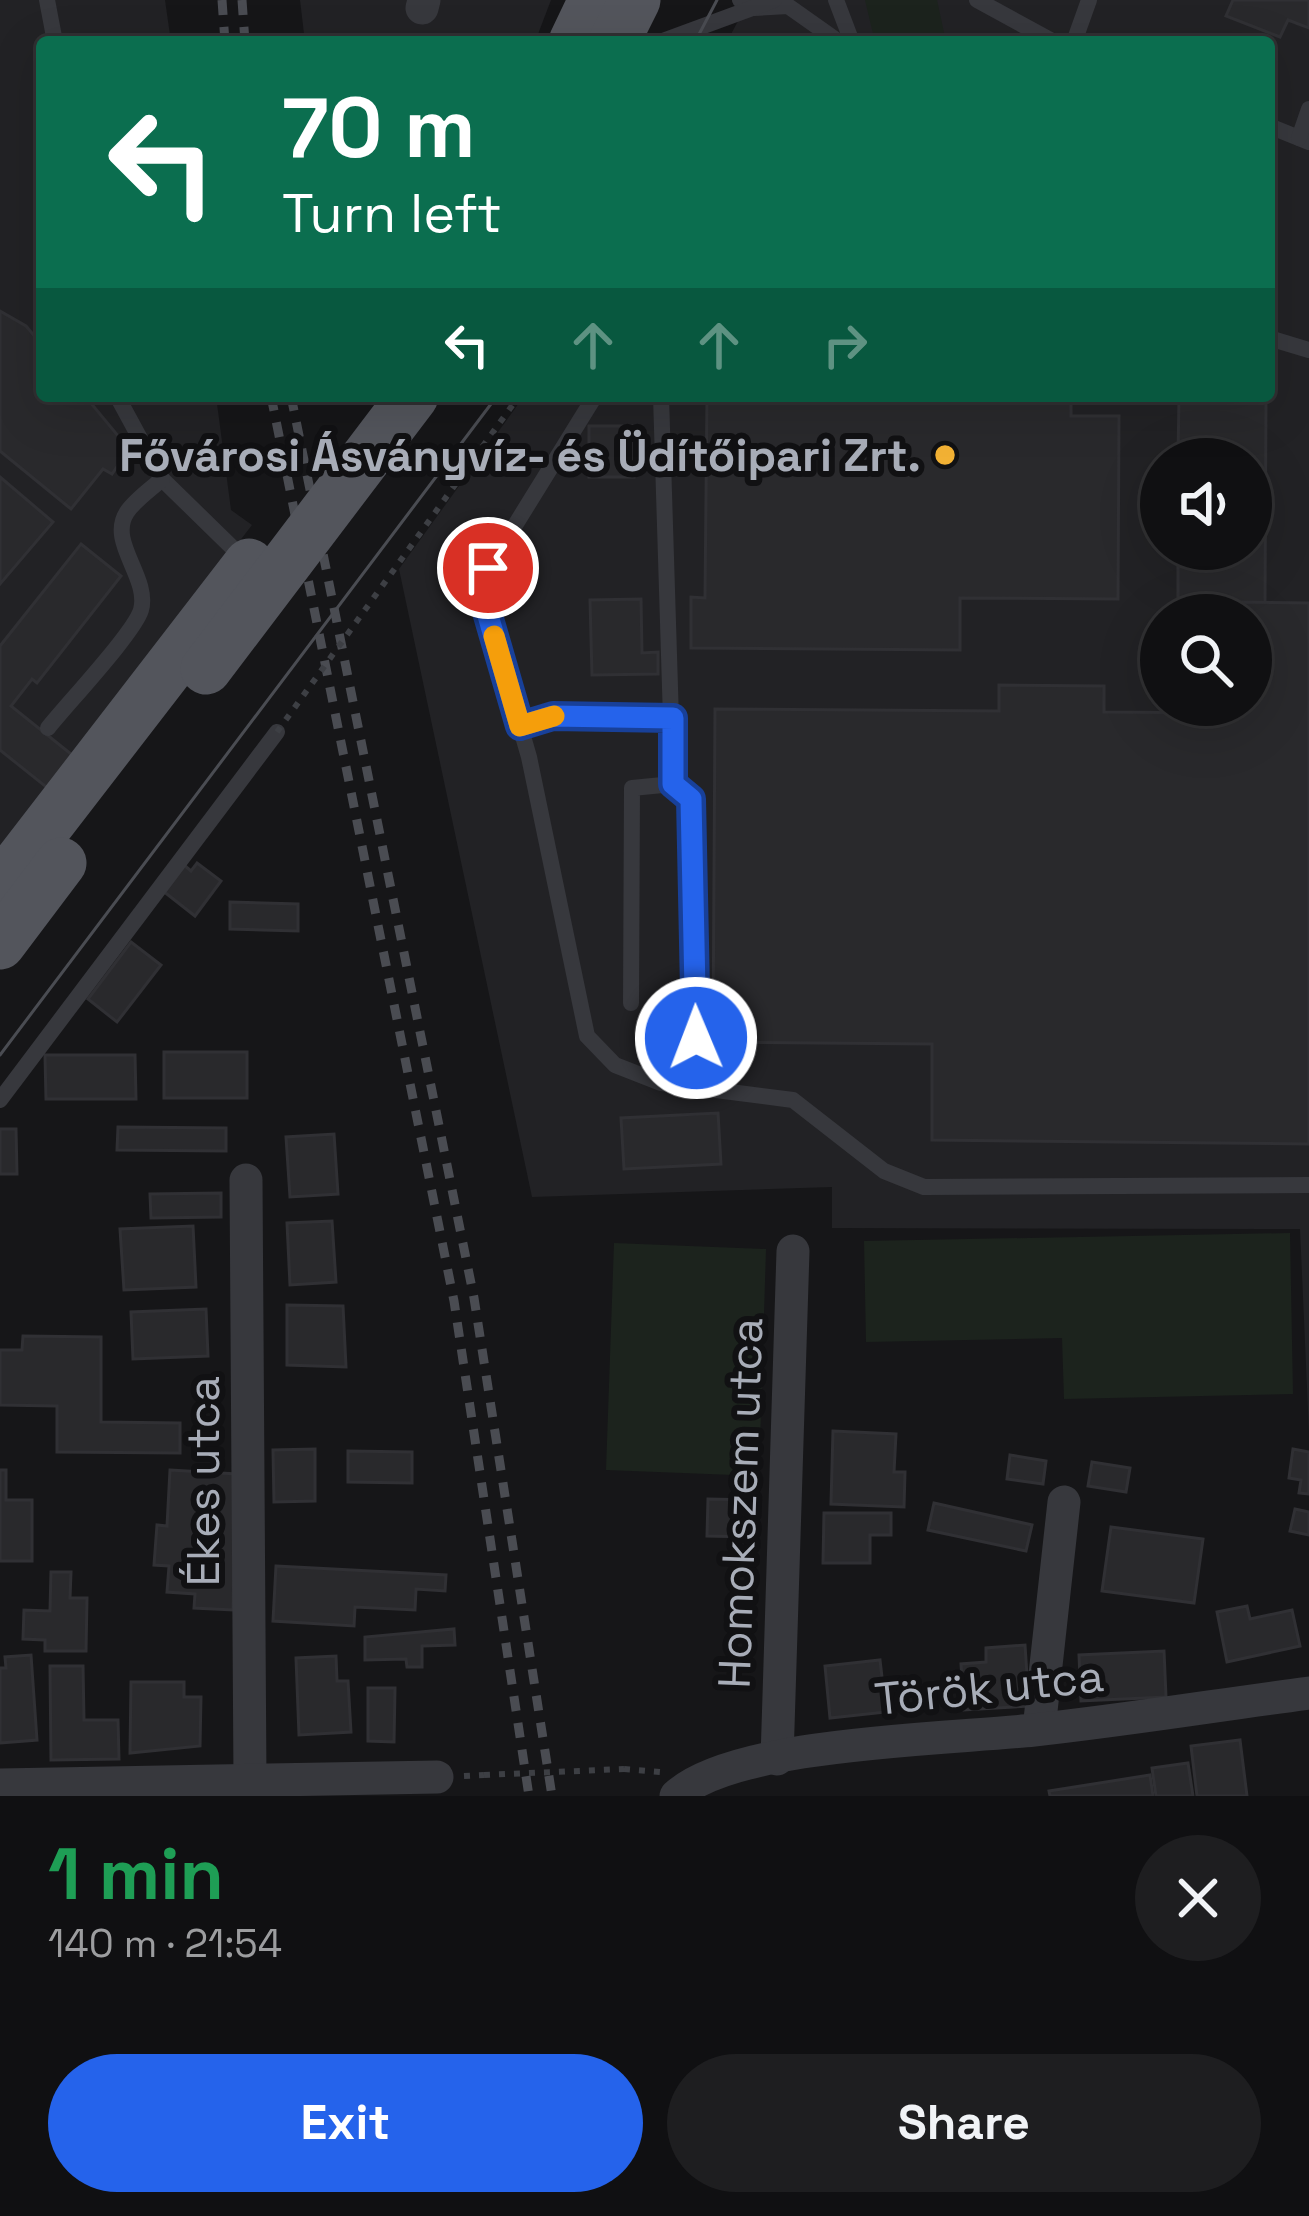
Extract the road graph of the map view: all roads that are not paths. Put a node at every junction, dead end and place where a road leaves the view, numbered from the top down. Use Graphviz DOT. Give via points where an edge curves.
graph roads {
  1 [pos="47,0"];
  2 [pos="634,0"];
  3 [pos="774,0"];
  4 [pos="836,0"];
  5 [pos="977,0"];
  6 [pos="1089,0"];
  7 [pos="747,4"];
  8 [pos="597,20"];
  9 [pos="54,36"];
  10 [pos="674,36"];
  11 [pos="830,36"];
  12 [pos="850,36"];
  13 [pos="1043,36"];
  14 [pos="1076,36"];
  15 [pos="1309,109"];
  16 [pos="1275,128"];
  17 [pos="1304,140"];
  18 [pos="1275,340"];
  19 [pos="1309,350"];
  20 [pos="120,402"];
  21 [pos="372,402"];
  22 [pos="408,402"];
  23 [pos="591,402"];
  24 [pos="661,402"];
  25 [pos="161,479"];
  26 [pos="261,572"];
  27 [pos="195,660"];
  28 [pos="673,718"];
  29 [pos="520,726"];
  30 [pos="48,728"];
  31 [pos="277,732"];
  32 [pos="673,784"];
  33 [pos="0,887"];
  34 [pos="0,944"];
  35 [pos="631,1003"];
  36 [pos="698,1086"];
  37 [pos="0,1100"];
  38 [pos="246,1180"];
  39 [pos="1309,1185"];
  40 [pos="793,1251"];
  41 [pos="1064,1502"];
  42 [pos="1309,1693"];
  43 [pos="1039,1729"];
  44 [pos="777,1759"];
  45 [pos="0,1785"];
  46 [pos="415,1785"];
  47 [pos="266,1787"];
  48 [pos="97,1791"];
  49 [pos="680,1792"];
  1 -- 9 [label="lane"];
  2 -- 8 [label="main road"];
  3 -- 7 [label="lane"];
  4 -- 12 [label="lane"];
  5 -- 13 [label="lane"];
  6 -- 14 [label="lane"];
  7 -- 10 [label="lane"];
  7 -- 11 [label="lane" via="788,6"];
  15 -- 17 [label="lane"];
  16 -- 17 [label="lane"];
  18 -- 19 [label="lane"];
  20 -- 25 [label="lane"];
  21 -- 26 [label="main road"];
  22 -- 26 [label="main road, bridge"];
  23 -- 29 [label="lane" via="488,568 485,605"];
  24 -- 28 [label="lane"];
  25 -- 26 [label="lane"];
  25 -- 30 [label="lane" via="126,513 122,528 142,582 140,613"];
  26 -- 27 [label="main road"];
  27 -- 33 [label="main road"];
  27 -- 34 [label="main road"];
  28 -- 29 [label="lane" via="553,716"];
  28 -- 32 [label="lane"];
  29 -- 36 [label="lane" via="587,1036 615,1065 661,1083"];
  31 -- 37 [label="lane"];
  32 -- 35 [label="lane" via="632,788"];
  32 -- 36 [label="lane" via="691,799"];
  36 -- 39 [label="lane" via="793,1100 884,1171 924,1187"];
  38 -- 47 [label="street, Ékes utca"];
  40 -- 44 [label="street, Homokszem utca"];
  41 -- 43 [label="street"];
  42 -- 43 [label="street, Török utca"];
  43 -- 44 [label="street, Török utca"];
  44 -- 49 [label="street, Török utca" via="711,1772"];
  45 -- 48 [label="street"];
  46 -- 47 [label="street"];
  47 -- 48 [label="street"];
}
